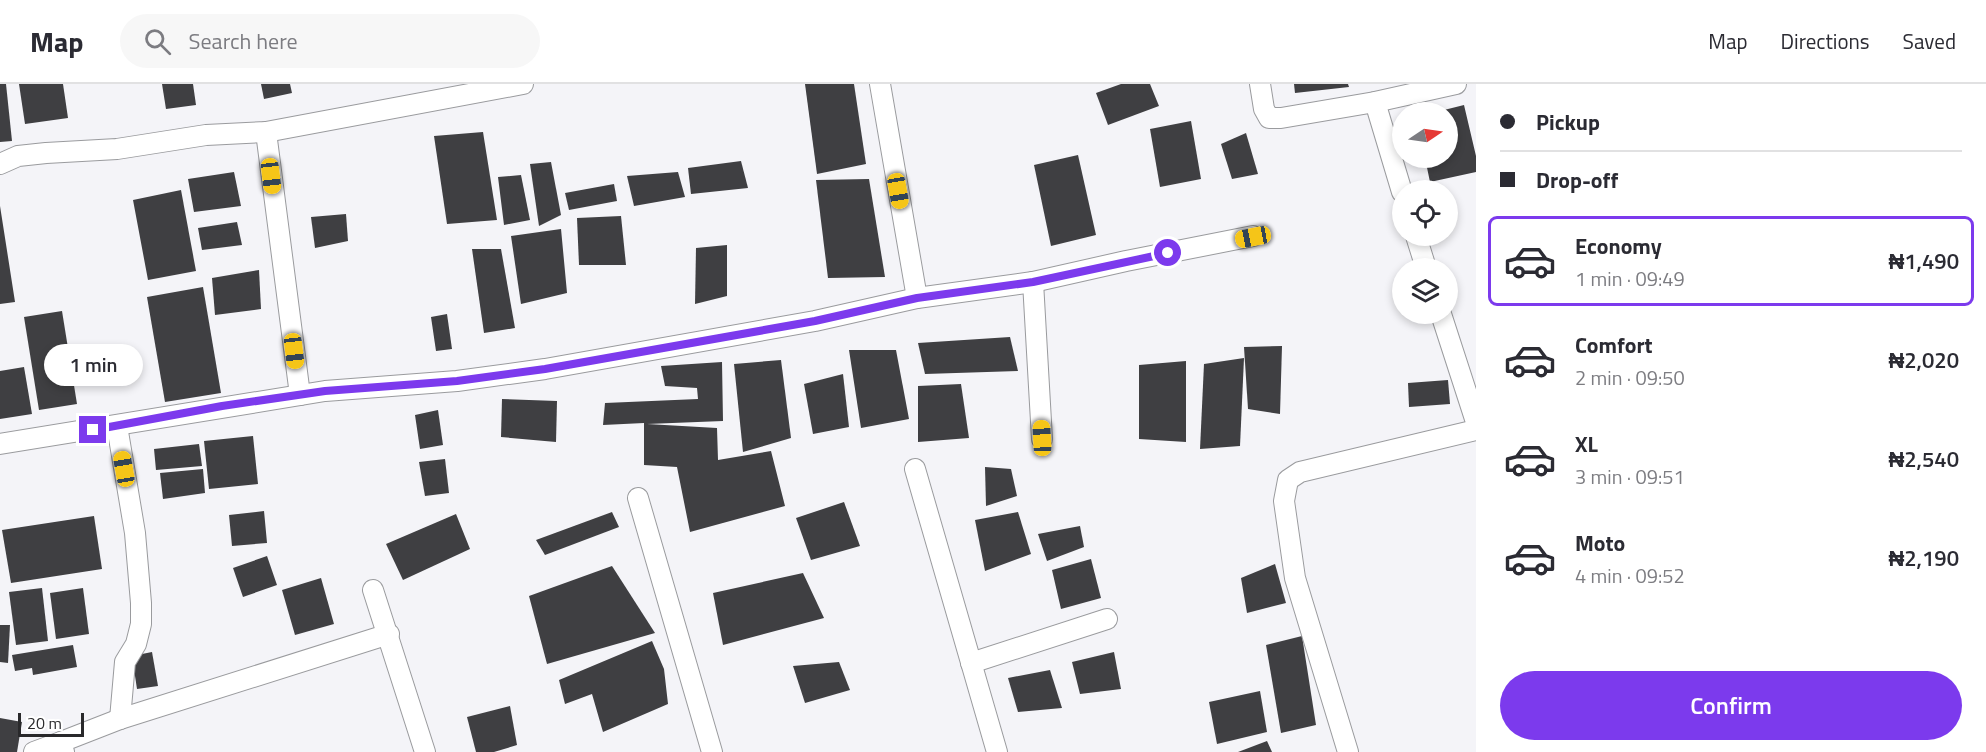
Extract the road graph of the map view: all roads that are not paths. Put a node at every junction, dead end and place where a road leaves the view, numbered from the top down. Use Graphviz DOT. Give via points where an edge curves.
graph roads {
  1 [pos="523,84"];
  2 [pos="880,84"];
  3 [pos="1260,84"];
  4 [pos="1456,84"];
  5 [pos="1376,102"];
  6 [pos="266,132"];
  7 [pos="0,164"];
  8 [pos="1399,180"];
  9 [pos="1253,237"];
  10 [pos="1033,282"];
  11 [pos="917,298"];
  12 [pos="1444,324"];
  13 [pos="300,395"];
  14 [pos="1476,422"];
  15 [pos="117,426"];
  16 [pos="1476,430"];
  17 [pos="1042,438"];
  18 [pos="0,444"];
  19 [pos="915,469"];
  20 [pos="638,498"];
  21 [pos="373,590"];
  22 [pos="1107,619"];
  23 [pos="389,634"];
  24 [pos="971,663"];
  25 [pos="120,719"];
  26 [pos="63,747"];
  27 [pos="34,752"];
  28 [pos="425,752"];
  29 [pos="712,752"];
  30 [pos="997,752"];
  31 [pos="1348,752"];
  1 -- 6 [label="street"];
  2 -- 11 [label="street"];
  3 -- 5 [label="street" via="1269,118"];
  4 -- 5 [label="street"];
  5 -- 8 [label="street"];
  6 -- 7 [label="street" via="18,156"];
  6 -- 13 [label="street"];
  9 -- 10 [label="street"];
  10 -- 11 [label="street"];
  10 -- 17 [label="street"];
  11 -- 13 [label="street" via="815,321 545,369"];
  12 -- 14 [label="street"];
  13 -- 15 [label="street"];
  15 -- 18 [label="street"];
  15 -- 25 [label="street" via="135,533 141,603 136,644 125,662"];
  16 -- 31 [label="street" via="1300,472 1288,480 1284,501 1295,578"];
  19 -- 24 [label="street"];
  20 -- 29 [label="street"];
  21 -- 23 [label="street"];
  22 -- 24 [label="street"];
  23 -- 25 [label="street"];
  23 -- 28 [label="street"];
  24 -- 30 [label="street"];
  25 -- 26 [label="street"];
  26 -- 27 [label="street"];
}
